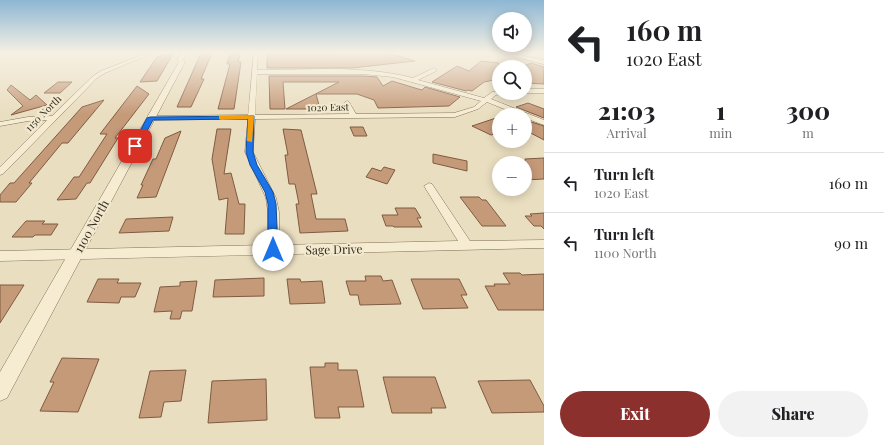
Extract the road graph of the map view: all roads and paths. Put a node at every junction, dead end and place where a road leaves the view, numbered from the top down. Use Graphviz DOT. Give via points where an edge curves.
graph roads {
  1 [pos="254,72"];
  2 [pos="102,73"];
  3 [pos="176,73"];
  4 [pos="379,73"];
  5 [pos="428,73"];
  6 [pos="414,80"];
  7 [pos="532,91"];
  8 [pos="544,91"];
  9 [pos="492,95"];
  10 [pos="485,100"];
  11 [pos="347,103"];
  12 [pos="354,116"];
  13 [pos="54,118"];
  14 [pos="150,118"];
  15 [pos="252,118"];
  16 [pos="544,123"];
  17 [pos="0,124"];
  18 [pos="0,172"];
  19 [pos="430,186"];
  20 [pos="544,244"];
  21 [pos="466,246"];
  22 [pos="273,250"];
  23 [pos="76,254"];
  24 [pos="0,256"];
  25 [pos="0,391"];
  1 -- 15 [label="street"];
  2 -- 13 [label="street, 1150 North"];
  3 -- 14 [label="street, 1100 North"];
  4 -- 6 [label="street"];
  5 -- 6 [label="street"];
  6 -- 10 [label="street"];
  7 -- 8 [label="street"];
  9 -- 10 [label="street, 1020 East"];
  10 -- 12 [label="street, 1020 East" via="476,108 455,115"];
  10 -- 16 [label="street"];
  11 -- 12 [label="street"];
  12 -- 15 [label="street, 1020 East"];
  13 -- 17 [label="street"];
  13 -- 18 [label="street, 1150 North"];
  14 -- 15 [label="street, 1020 East"];
  14 -- 23 [label="street, 1100 North"];
  15 -- 22 [label="street" via="249,152 269,192 272,204"];
  19 -- 21 [label="street"];
  20 -- 21 [label="street, Sage Drive"];
  21 -- 22 [label="street, Sage Drive"];
  22 -- 23 [label="street, Sage Drive"];
  23 -- 24 [label="street, Sage Drive"];
  23 -- 25 [label="street, 1100 North"];
}
